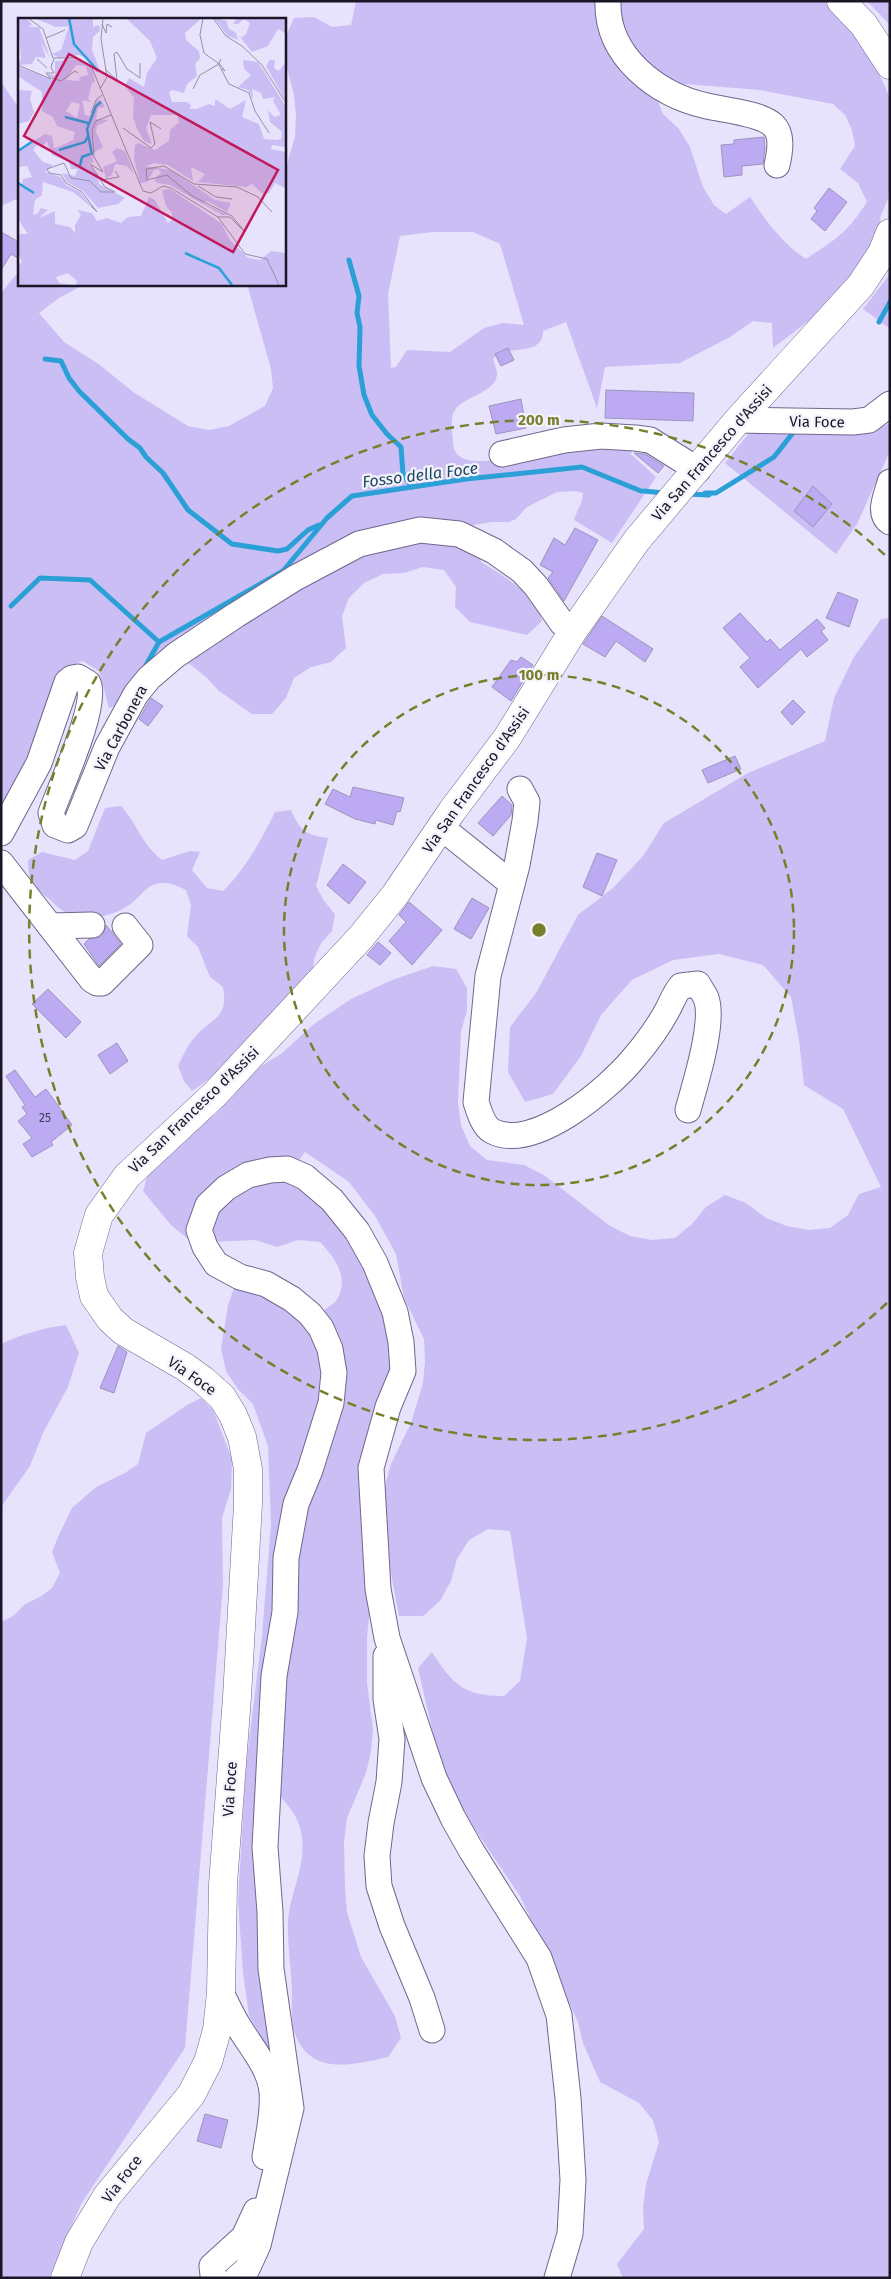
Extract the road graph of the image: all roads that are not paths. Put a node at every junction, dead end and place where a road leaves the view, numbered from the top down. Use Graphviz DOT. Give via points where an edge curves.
graph roads {
  1 [pos="608,1"];
  2 [pos="841,1"];
  3 [pos="890,65"];
  4 [pos="777,165"];
  5 [pos="890,233"];
  6 [pos="890,404"];
  7 [pos="738,420"];
  8 [pos="502,454"];
  9 [pos="698,470"];
  10 [pos="890,482"];
  11 [pos="890,522"];
  12 [pos="573,630"];
  13 [pos="520,789"];
  14 [pos="442,828"];
  15 [pos="1,833"];
  16 [pos="1,863"];
  17 [pos="512,884"];
  18 [pos="92,925"];
  19 [pos="50,926"];
  20 [pos="125,926"];
  21 [pos="688,1110"];
  22 [pos="110,1319"];
  23 [pos="387,1638"];
  24 [pos="221,1993"];
  25 [pos="432,2030"];
  26 [pos="65,2278"];
  27 [pos="215,2278"];
  28 [pos="237,2278"];
  29 [pos="557,2278"];
  1 -- 4 [label="street" via="608,20 615,39 624,55 644,76 669,94 765,120 774,126 779,136"];
  2 -- 3 [label="main road" via="864,25"];
  5 -- 7 [label="main road, Via San Francesco d'Assisi" via="882,253 861,285"];
  6 -- 7 [label="street, Via Foce" via="870,420 853,422"];
  7 -- 9 [label="main road, Via San Francesco d'Assisi"];
  8 -- 9 [label="street" via="564,440 601,436 636,438 650,440"];
  9 -- 12 [label="main road, Via San Francesco d'Assisi" via="637,540"];
  10 -- 11 [label="street" via="883,511"];
  12 -- 14 [label="main road, Via San Francesco d'Assisi" via="511,731"];
  12 -- 15 [label="street, Via Carbonera" via="562,623 522,572 494,551 459,534 420,530 358,544 236,615 148,678 107,747 75,826 68,830 55,825 51,813 84,727 91,696 88,683 78,677 67,682 39,762"];
  13 -- 17 [label="street" via="527,802"];
  14 -- 17 [label="street"];
  14 -- 22 [label="main road, Via San Francesco d'Assisi" via="361,937 215,1094 127,1176 112,1195 99,1215 88,1253 94,1296"];
  16 -- 19 [label="street"];
  17 -- 21 [label="street" via="488,976 479,1055 476,1102 490,1130 511,1137 539,1131 600,1094 633,1059 681,986 698,984 706,998 708,1014 704,1046"];
  18 -- 19 [label="street"];
  19 -- 20 [label="street" via="97,983 102,983 140,945"];
  22 -- 24 [label="main road, Via Foce" via="123,1331 197,1376 222,1397 242,1437 248,1469 237,1698 223,1884"];
  23 -- 25 [label="street" via="386,1699 392,1739 377,1856 379,1886"];
  23 -- 28 [label="street" via="378,1589 371,1468 388,1407 403,1371 395,1312 376,1263 357,1231 332,1200 306,1177 286,1170 248,1175 226,1188 208,1206 199,1230 205,1247 216,1264 240,1278 266,1284 310,1314 321,1328 330,1349 334,1373 331,1403 296,1504 286,1558 285,1612 274,1676 264,1847 270,1912 270,1969 291,2108 258,2245 247,2269"];
  23 -- 29 [label="street" via="434,1778 467,1842 539,1958 559,2015 573,2180 570,2234"];
  24 -- 26 [label="main road, Via Foce" via="217,2030 208,2062 191,2095 107,2196 79,2242"];
  24 -- 27 [label="street" via="255,2050 272,2091 270,2126 256,2214 244,2237 212,2266"];
}
